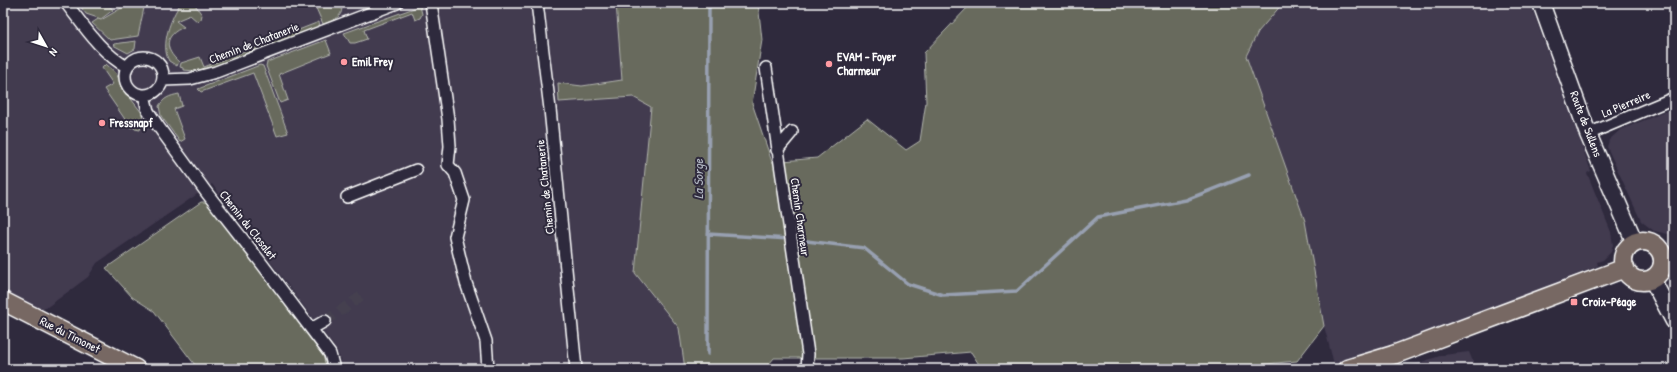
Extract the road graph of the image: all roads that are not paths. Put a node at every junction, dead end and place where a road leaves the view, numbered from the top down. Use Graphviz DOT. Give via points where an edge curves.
graph roads {
  1 [pos="66,3"];
  2 [pos="397,3"];
  3 [pos="431,3"];
  4 [pos="537,3"];
  5 [pos="1541,3"];
  6 [pos="127,67"];
  7 [pos="766,68"];
  8 [pos="162,80"];
  9 [pos="144,95"];
  10 [pos="1674,98"];
  11 [pos="792,132"];
  12 [pos="1588,134"];
  13 [pos="777,150"];
  14 [pos="416,170"];
  15 [pos="347,197"];
  16 [pos="1635,243"];
  17 [pos="1668,252"];
  18 [pos="1625,268"];
  19 [pos="1652,278"];
  20 [pos="3,301"];
  21 [pos="325,321"];
  22 [pos="1674,321"];
  23 [pos="311,329"];
  24 [pos="136,369"];
  25 [pos="334,369"];
  26 [pos="488,369"];
  27 [pos="576,369"];
  28 [pos="807,369"];
  29 [pos="1347,369"];
  1 -- 6 [label="street" via="107,52"];
  2 -- 8 [label="street, Chemin de Chatanerie" via="216,72 190,80"];
  3 -- 26 [label="street" via="449,132 448,165 455,174 464,200 455,237 466,283 486,341"];
  4 -- 27 [label="street, Chemin de Chatanerie"];
  5 -- 12 [label="main road, Route de Sullens"];
  6 -- 8 [label="street" via="138,57 149,57 158,63 163,74"];
  6 -- 9 [label="street" via="127,86 132,91"];
  7 -- 13 [label="street, Chemin Charmeur"];
  8 -- 9 [label="street" via="154,92"];
  9 -- 23 [label="street, Chemin du Closalet" via="148,111 158,126"];
  10 -- 12 [label="street, La Pierreire"];
  11 -- 13 [label="street"];
  12 -- 16 [label="main road, Route de Sullens"];
  13 -- 28 [label="street, Chemin Charmeur" via="808,354"];
  14 -- 15 [label="street"];
  16 -- 17 [label="main road" via="1651,242"];
  16 -- 18 [label="main road" via="1625,253"];
  17 -- 19 [label="main road" via="1660,271"];
  18 -- 19 [label="main road" via="1639,280"];
  18 -- 29 [label="main road" via="1393,355"];
  19 -- 22 [label="main road"];
  20 -- 24 [label="main road, Rue du Timonet"];
  21 -- 23 [label="street"];
  23 -- 25 [label="street, Chemin du Closalet" via="330,354"];
}
